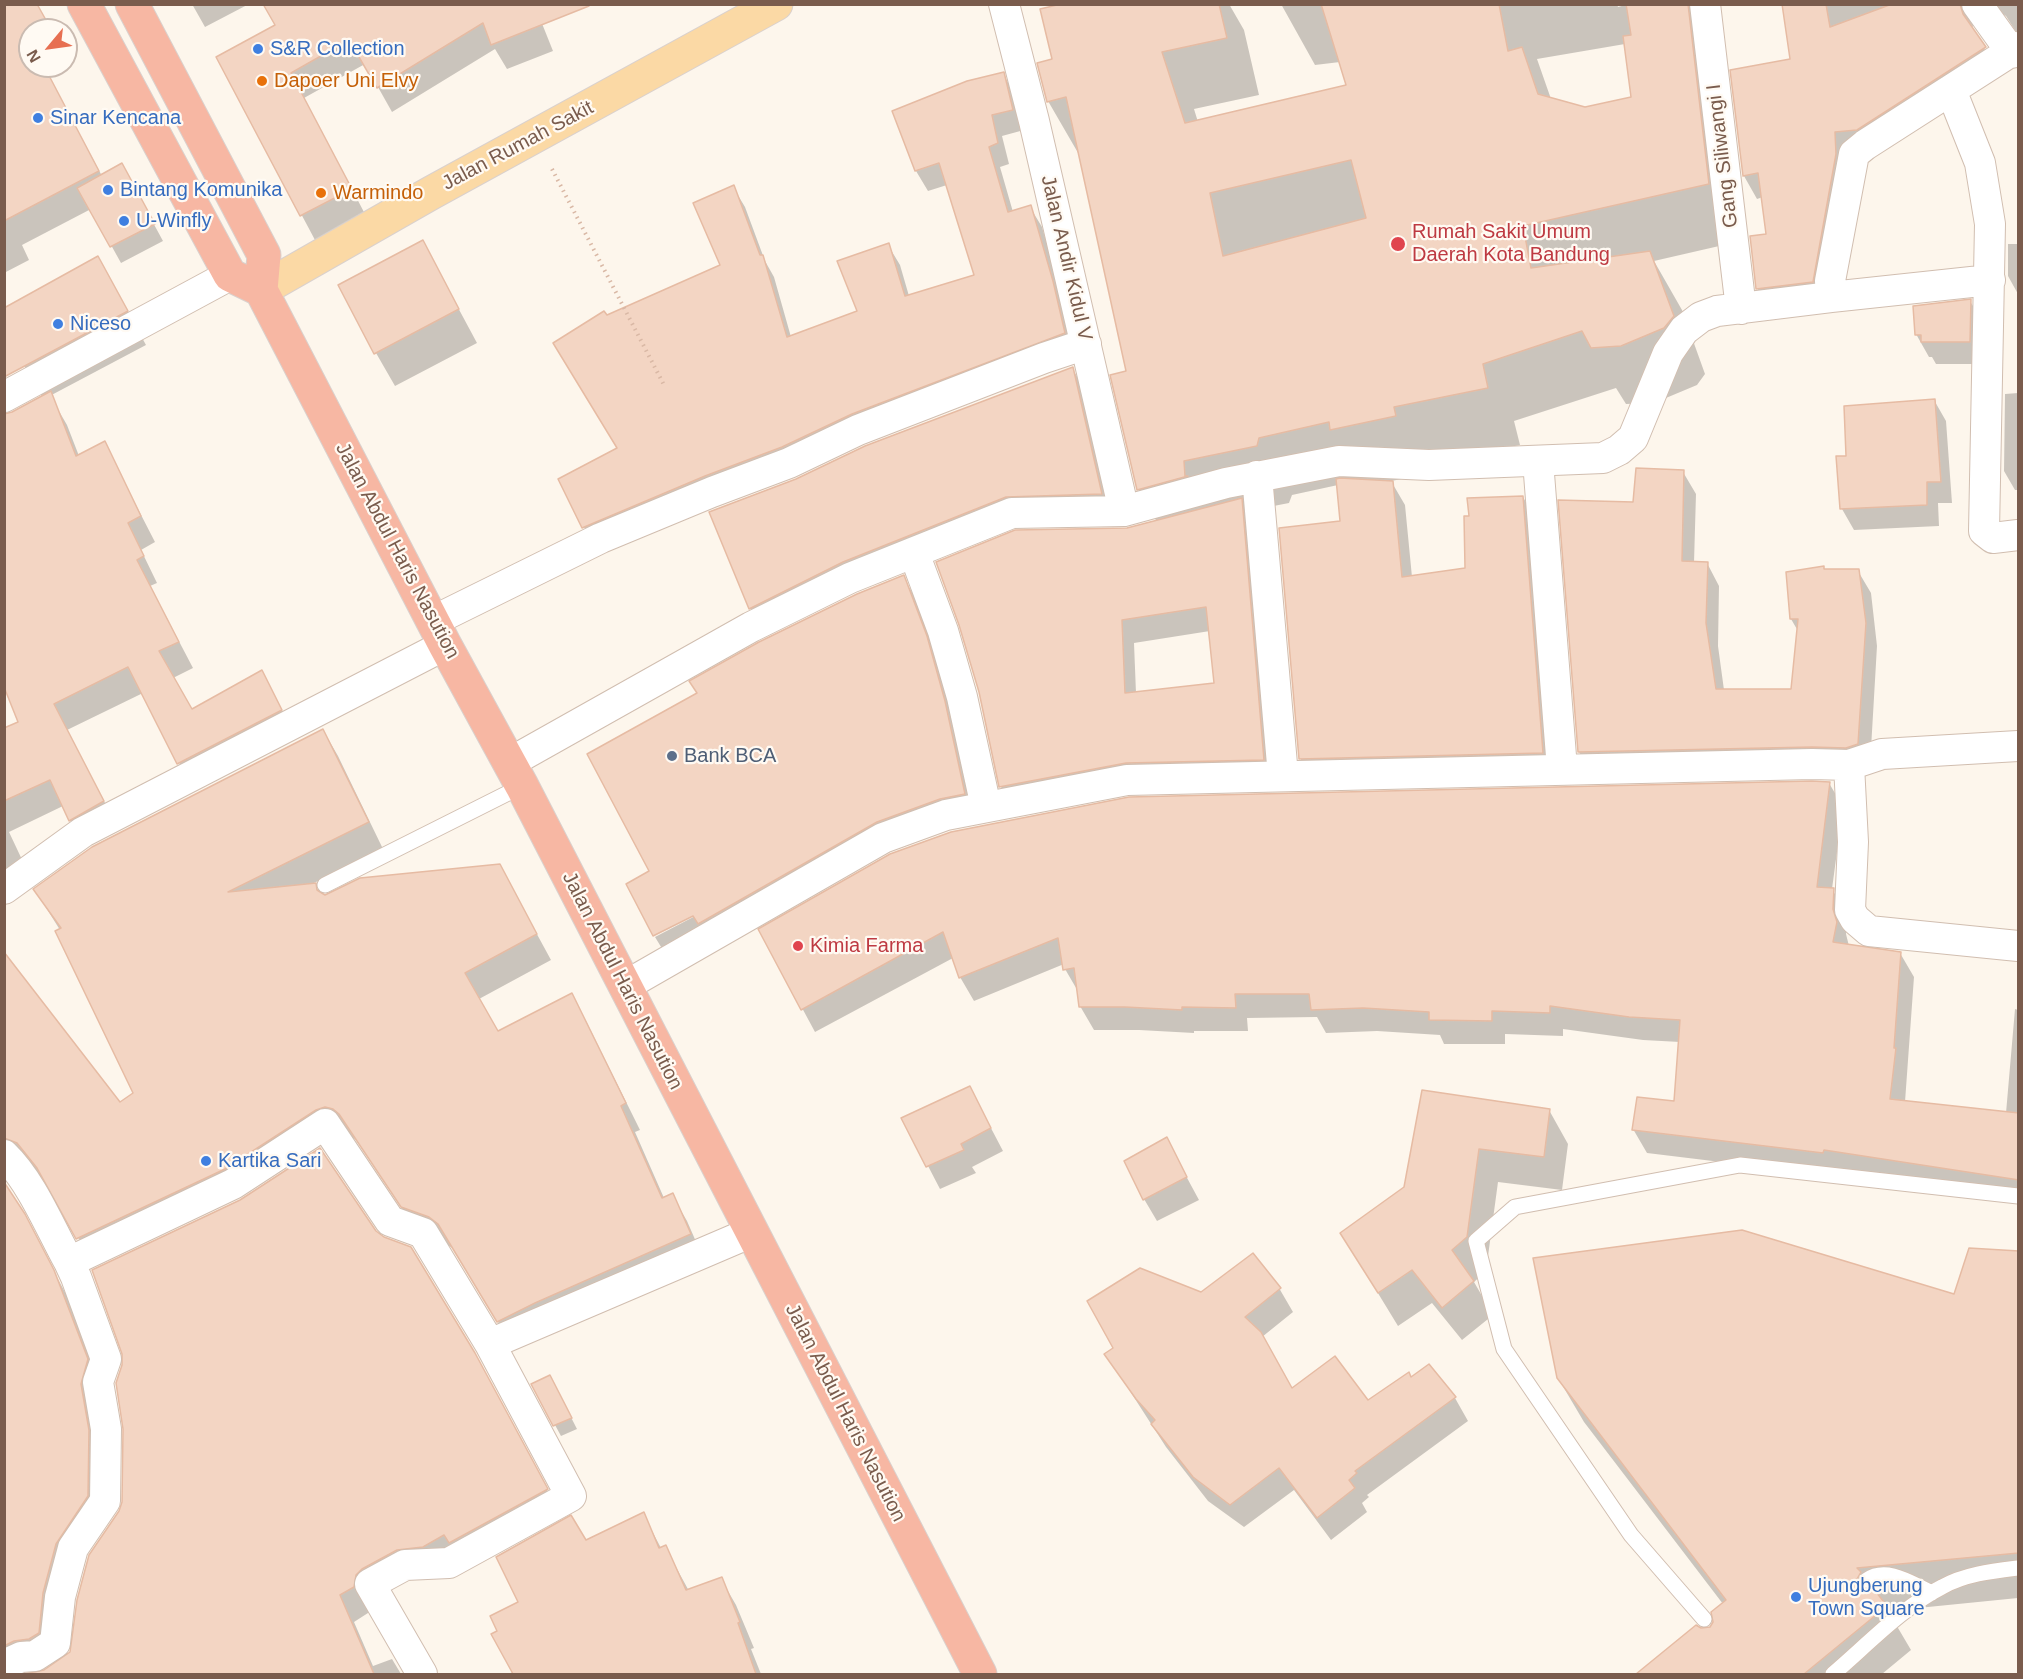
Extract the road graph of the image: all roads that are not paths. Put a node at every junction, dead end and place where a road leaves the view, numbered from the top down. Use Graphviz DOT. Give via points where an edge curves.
graph roads {
  1 [pos="84,4"];
  2 [pos="132,4"];
  3 [pos="776,4"];
  4 [pos="1004,4"];
  5 [pos="1705,4"];
  6 [pos="1977,4"];
  7 [pos="2015,50"];
  8 [pos="1951,90"];
  9 [pos="230,275"];
  10 [pos="1990,280"];
  11 [pos="261,290"];
  12 [pos="1831,297"];
  13 [pos="1741,309"];
  14 [pos="1086,344"];
  15 [pos="4,397"];
  16 [pos="1538,461"];
  17 [pos="1257,476"];
  18 [pos="1124,511"];
  19 [pos="2019,536"];
  20 [pos="914,553"];
  21 [pos="439,633"];
  22 [pos="2019,746"];
  23 [pos="1849,765"];
  24 [pos="1562,770"];
  25 [pos="515,774"];
  26 [pos="1283,776"];
  27 [pos="986,807"];
  28 [pos="325,885"];
  29 [pos="4,889"];
  30 [pos="2019,946"];
  31 [pos="625,986"];
  32 [pos="4,1155"];
  33 [pos="2019,1196"];
  34 [pos="752,1232"];
  35 [pos="69,1262"];
  36 [pos="490,1344"];
  37 [pos="2019,1568"];
  38 [pos="1867,1580"];
  39 [pos="1932,1593"];
  40 [pos="1704,1619"];
  41 [pos="4,1665"];
  42 [pos="422,1674"];
  43 [pos="980,1674"];
  44 [pos="1833,1674"];
  1 -- 9 [label="highway"];
  2 -- 11 [label="highway" via="264,255"];
  3 -- 11 [label="main road, Jalan Rumah Sakit"];
  4 -- 14 [label="street, Jalan Andir Kidul V"];
  5 -- 13 [label="street, Gang Siliwangi I"];
  6 -- 7 [label="street"];
  7 -- 8 [label="street"];
  8 -- 10 [label="street" via="1980,163 1990,224"];
  8 -- 12 [label="street" via="1854,154 1830,281"];
  9 -- 11 [label="highway"];
  9 -- 15 [label="street"];
  10 -- 12 [label="street"];
  10 -- 19 [label="street" via="1984,531 1993,538"];
  11 -- 21 [label="highway, Jalan Abdul Haris Nasution"];
  12 -- 13 [label="street"];
  13 -- 16 [label="street" via="1718,310 1684,330 1664,363 1633,438 1619,450 1603,458"];
  14 -- 18 [label="street, Jalan Andir Kidul V"];
  14 -- 21 [label="street" via="858,430 789,464 601,538"];
  16 -- 17 [label="street" via="1429,465 1339,461"];
  16 -- 24 [label="street"];
  17 -- 18 [label="street"];
  17 -- 26 [label="street"];
  18 -- 20 [label="street" via="1012,513"];
  20 -- 25 [label="street" via="850,578 751,627"];
  20 -- 27 [label="street" via="962,697"];
  21 -- 25 [label="highway, Jalan Abdul Haris Nasution"];
  21 -- 29 [label="street" via="83,832"];
  22 -- 23 [label="street" via="1882,754"];
  23 -- 24 [label="street"];
  23 -- 30 [label="street" via="1853,842 1850,910 1855,919 1869,932"];
  24 -- 26 [label="street"];
  25 -- 28 [label="lane"];
  25 -- 31 [label="highway, Jalan Abdul Haris Nasution"];
  26 -- 27 [label="street" via="1126,780"];
  27 -- 31 [label="street" via="946,815 883,838"];
  31 -- 34 [label="highway, Jalan Abdul Haris Nasution"];
  32 -- 35 [label="street" via="34,1196"];
  33 -- 40 [label="lane" via="1740,1165 1515,1207 1476,1241 1504,1350 1631,1535"];
  34 -- 36 [label="street"];
  34 -- 43 [label="highway, Jalan Abdul Haris Nasution"];
  35 -- 36 [label="street" via="232,1184 325,1124 390,1221 423,1233"];
  35 -- 41 [label="street" via="106,1359 98,1382 106,1430 105,1501 73,1548 60,1597 55,1643 35,1656"];
  36 -- 42 [label="street" via="571,1496 449,1563 405,1565 370,1584"];
  37 -- 39 [label="lane" via="1987,1571"];
  38 -- 39 [label="lane" via="1890,1574"];
  39 -- 44 [label="lane"];
}
